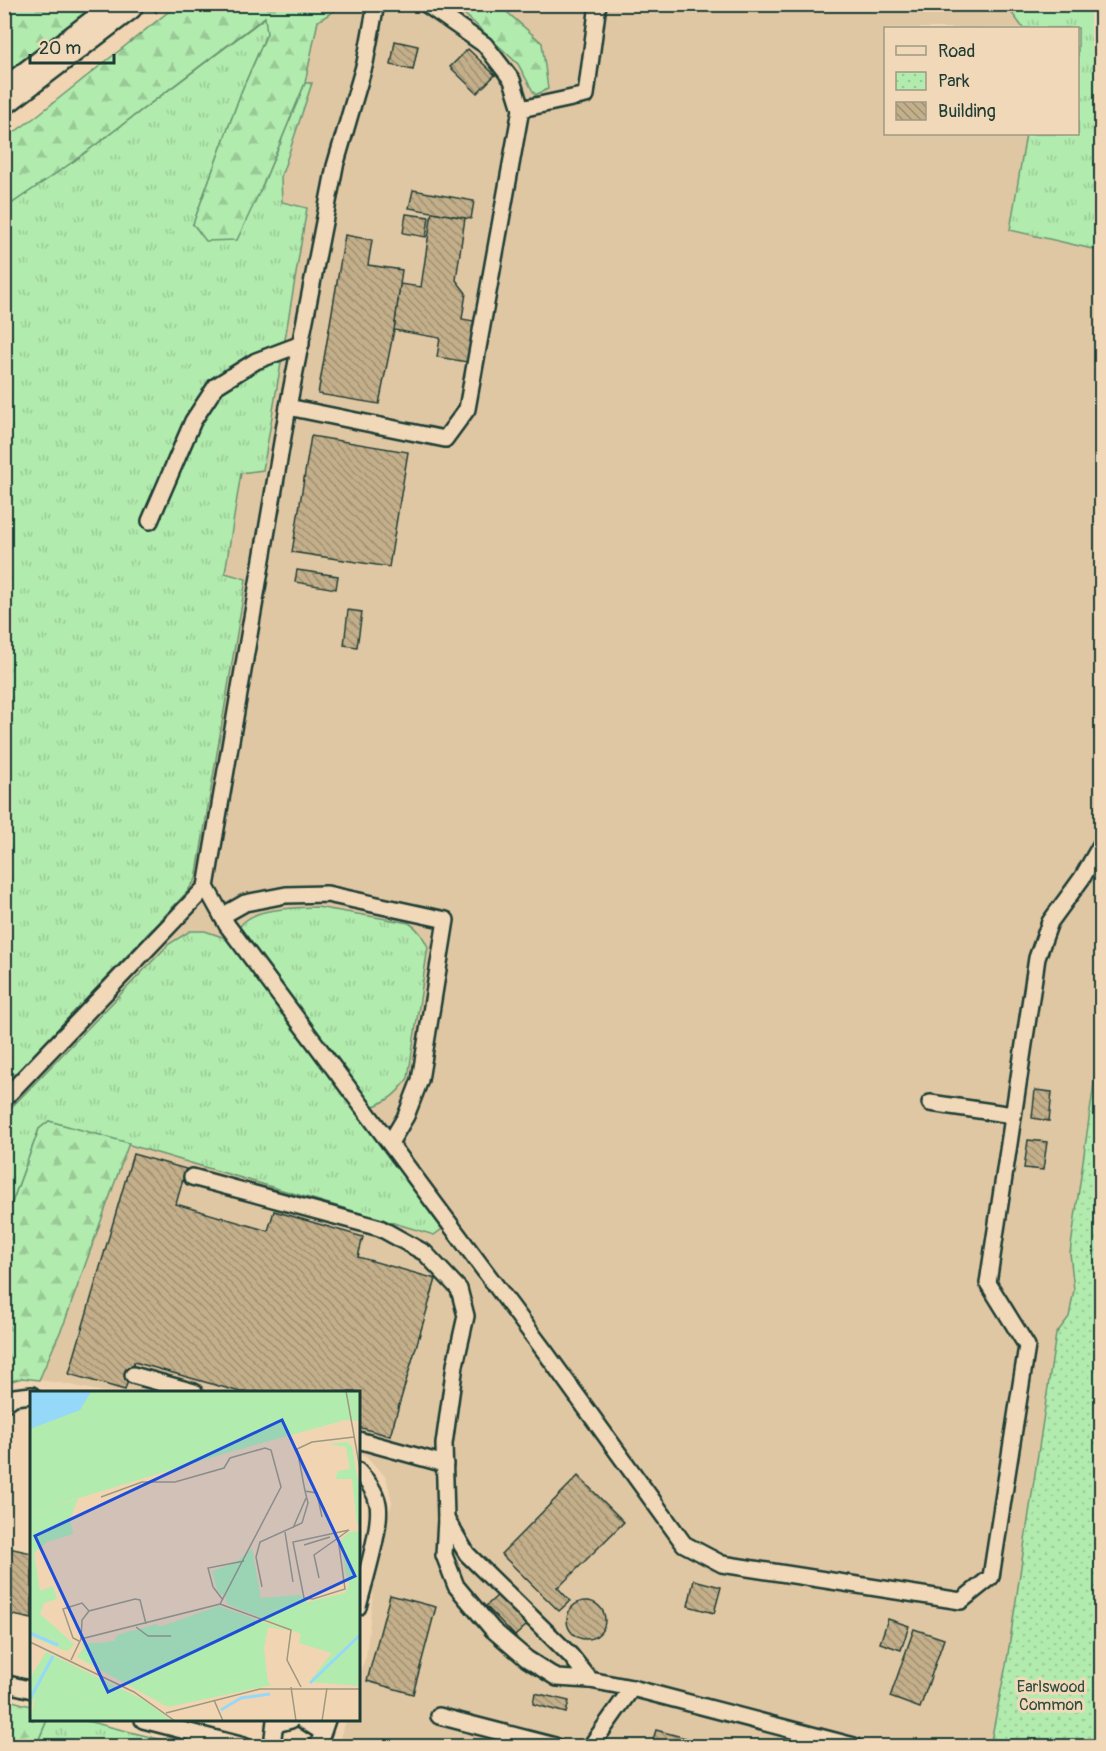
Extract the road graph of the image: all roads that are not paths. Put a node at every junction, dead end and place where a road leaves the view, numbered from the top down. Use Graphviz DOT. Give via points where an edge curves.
graph roads {
  1 [pos="126,4"];
  2 [pos="376,4"];
  3 [pos="426,4"];
  4 [pos="598,4"];
  5 [pos="4,98"];
  6 [pos="521,109"];
  7 [pos="301,344"];
  8 [pos="288,407"];
  9 [pos="150,521"];
  10 [pos="1101,843"];
  11 [pos="206,887"];
  12 [pos="222,916"];
  13 [pos="4,1099"];
  14 [pos="930,1103"];
  15 [pos="1013,1115"];
  16 [pos="390,1143"];
  17 [pos="192,1177"];
  18 [pos="133,1375"];
  19 [pos="190,1391"];
  20 [pos="30,1395"];
  21 [pos="4,1404"];
  22 [pos="360,1441"];
  23 [pos="445,1464"];
  24 [pos="360,1473"];
  25 [pos="446,1519"];
  26 [pos="360,1598"];
  27 [pos="590,1680"];
  28 [pos="4,1683"];
  29 [pos="632,1688"];
  30 [pos="30,1690"];
  31 [pos="439,1716"];
  32 [pos="150,1721"];
  33 [pos="281,1721"];
  34 [pos="306,1721"];
  35 [pos="322,1732"];
  36 [pos="244,1746"];
  37 [pos="272,1746"];
  38 [pos="555,1746"];
  39 [pos="591,1746"];
  40 [pos="854,1746"];
  1 -- 5 [label="main road"];
  2 -- 7 [label="lane" via="365,63 335,166"];
  3 -- 6 [label="lane" via="485,45 512,80"];
  4 -- 6 [label="lane" via="586,95"];
  6 -- 8 [label="lane" via="467,409 445,439"];
  7 -- 8 [label="lane"];
  7 -- 9 [label="lane" via="256,361 216,386 192,421"];
  8 -- 11 [label="lane"];
  10 -- 15 [label="lane" via="1082,878 1050,922 1037,958"];
  11 -- 12 [label="lane"];
  11 -- 13 [label="lane"];
  12 -- 16 [label="lane"];
  12 -- 16 [label="lane" via="245,903 286,895 327,894 446,920 420,1080"];
  14 -- 15 [label="lane"];
  15 -- 16 [label="lane" via="988,1283 1027,1346 991,1577 961,1601 722,1564 684,1544"];
  17 -- 23 [label="lane" via="380,1228 425,1254 459,1289 466,1316 444,1444"];
  18 -- 19 [label="lane"];
  20 -- 21 [label="lane" via="14,1397"];
  22 -- 23 [label="lane"];
  23 -- 25 [label="lane"];
  24 -- 26 [label="lane" via="370,1484 378,1504"];
  25 -- 27 [label="lane" via="467,1554 571,1656"];
  25 -- 27 [label="lane" via="444,1556 456,1586 493,1630 557,1678"];
  27 -- 29 [label="lane"];
  28 -- 30 [label="lane"];
  29 -- 39 [label="lane"];
  29 -- 40 [label="lane"];
  31 -- 38 [label="lane"];
  32 -- 36 [label="lane"];
  33 -- 37 [label="lane"];
  34 -- 35 [label="lane"];
}
